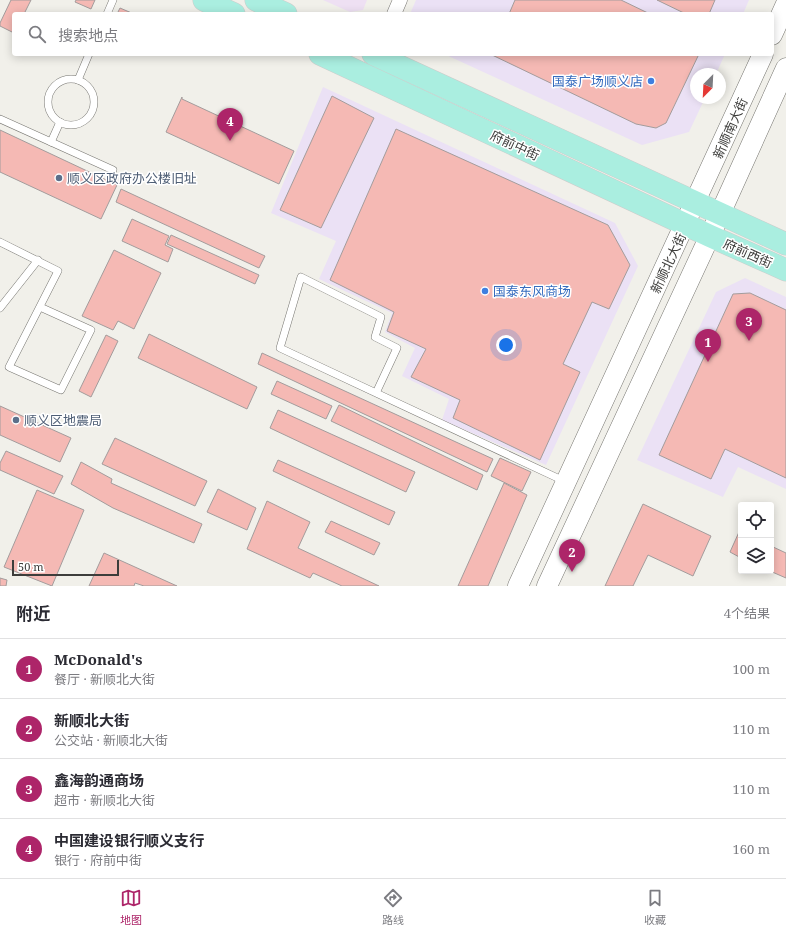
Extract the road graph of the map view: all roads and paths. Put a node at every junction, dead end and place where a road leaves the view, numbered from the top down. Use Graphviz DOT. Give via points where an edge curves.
graph roads {
  1 [pos="113,0"];
  2 [pos="204,0"];
  3 [pos="256,0"];
  4 [pos="400,0"];
  5 [pos="786,4"];
  6 [pos="107,12"];
  7 [pos="230,12"];
  8 [pos="282,12"];
  9 [pos="395,12"];
  10 [pos="774,31"];
  11 [pos="88,56"];
  12 [pos="324,56"];
  13 [pos="378,56"];
  14 [pos="762,56"];
  15 [pos="786,68"];
  16 [pos="78,80"];
  17 [pos="0,119"];
  18 [pos="60,122"];
  19 [pos="51,142"];
  20 [pos="113,170"];
  21 [pos="696,202"];
  22 [pos="720,214"];
  23 [pos="686,225"];
  24 [pos="710,236"];
  25 [pos="0,242"];
  26 [pos="786,244"];
  27 [pos="38,260"];
  28 [pos="786,270"];
  29 [pos="40,307"];
  30 [pos="0,308"];
  31 [pos="376,392"];
  32 [pos="566,482"];
  33 [pos="518,586"];
  34 [pos="547,586"];
  1 -- 6 [label="lane"];
  2 -- 7 [label="main road"];
  3 -- 8 [label="main road"];
  4 -- 9 [label="street"];
  5 -- 10 [label="main road"];
  11 -- 16 [label="lane"];
  12 -- 23 [label="main road, 府前中街"];
  13 -- 21 [label="main road, 府前中街"];
  14 -- 21 [label="main road, 新顺南大街"];
  15 -- 22 [label="main road, 新顺南大街"];
  16 -- 18 [label="lane" via="63,80 51,89 47,104 54,118"];
  16 -- 18 [label="lane" via="90,89 94,104 92,111 88,118 74,125"];
  17 -- 19 [label="lane"];
  18 -- 19 [label="lane"];
  19 -- 20 [label="lane"];
  21 -- 22 [label="main road, 府前中街"];
  21 -- 23 [label="main road, 新顺北大街"];
  22 -- 24 [label="main road, 新顺北大街"];
  22 -- 26 [label="main road, 府前西街"];
  23 -- 24 [label="main road, 府前中街"];
  23 -- 32 [label="main road, 新顺北大街"];
  24 -- 28 [label="main road, 府前西街"];
  24 -- 34 [label="main road, 新顺北大街"];
  25 -- 27 [label="lane"];
  27 -- 29 [label="lane" via="58,271"];
  27 -- 30 [label="lane"];
  29 -- 29 [label="lane" via="9,367 62,390 91,330"];
  31 -- 31 [label="lane" via="280,348 301,277 381,317 375,337 397,348"];
  31 -- 32 [label="lane"];
  32 -- 33 [label="main road, 新顺北大街"];
}
